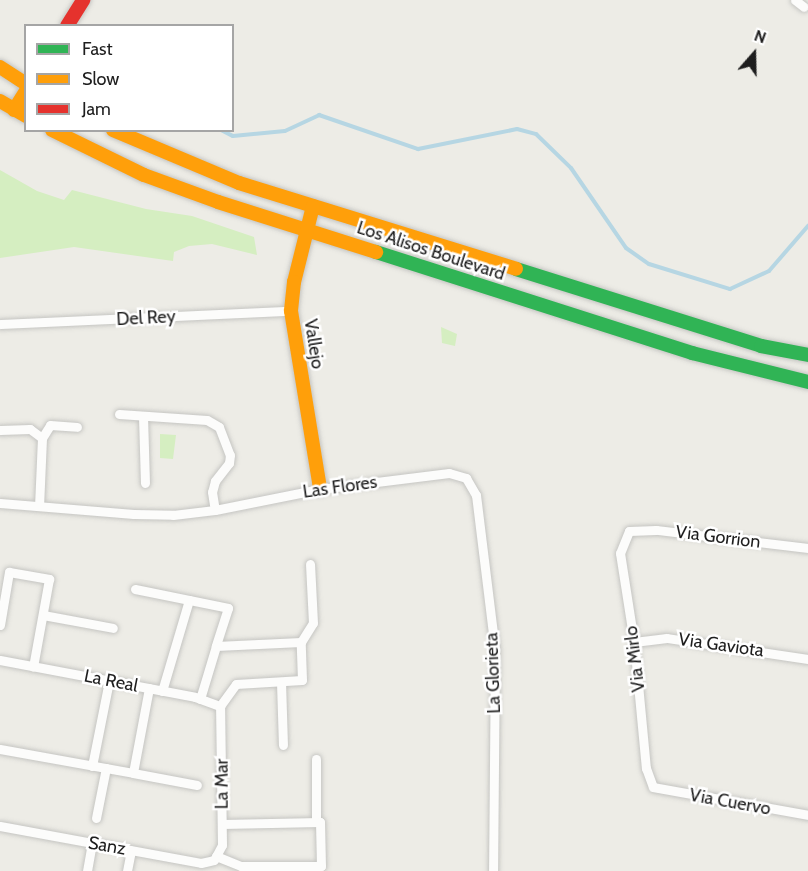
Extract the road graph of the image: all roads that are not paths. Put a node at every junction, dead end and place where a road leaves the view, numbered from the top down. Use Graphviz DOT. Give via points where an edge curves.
graph roads {
  1 [pos="83,0"];
  2 [pos="795,0"];
  3 [pos="804,7"];
  4 [pos="68,24"];
  5 [pos="0,67"];
  6 [pos="24,83"];
  7 [pos="24,98"];
  8 [pos="0,100"];
  9 [pos="20,113"];
  10 [pos="56,132"];
  11 [pos="117,132"];
  12 [pos="313,206"];
  13 [pos="307,230"];
  14 [pos="291,311"];
  15 [pos="0,324"];
  16 [pos="808,355"];
  17 [pos="808,382"];
  18 [pos="119,414"];
  19 [pos="143,416"];
  20 [pos="77,427"];
  21 [pos="0,430"];
  22 [pos="42,438"];
  23 [pos="466,478"];
  24 [pos="145,483"];
  25 [pos="320,489"];
  26 [pos="0,503"];
  27 [pos="39,506"];
  28 [pos="214,510"];
  29 [pos="629,531"];
  30 [pos="808,548"];
  31 [pos="310,564"];
  32 [pos="4,571"];
  33 [pos="135,589"];
  34 [pos="189,600"];
  35 [pos="43,615"];
  36 [pos="0,625"];
  37 [pos="113,628"];
  38 [pos="301,642"];
  39 [pos="634,642"];
  40 [pos="216,646"];
  41 [pos="808,658"];
  42 [pos="0,660"];
  43 [pos="33,666"];
  44 [pos="109,681"];
  45 [pos="281,682"];
  46 [pos="149,688"];
  47 [pos="162,691"];
  48 [pos="200,699"];
  49 [pos="220,706"];
  50 [pos="283,745"];
  51 [pos="0,749"];
  52 [pos="316,759"];
  53 [pos="92,766"];
  54 [pos="106,768"];
  55 [pos="133,773"];
  56 [pos="197,785"];
  57 [pos="653,787"];
  58 [pos="808,815"];
  59 [pos="96,818"];
  60 [pos="316,822"];
  61 [pos="222,824"];
  62 [pos="0,826"];
  63 [pos="92,843"];
  64 [pos="131,850"];
  65 [pos="215,858"];
  66 [pos="241,868"];
  67 [pos="281,868"];
  68 [pos="87,871"];
  69 [pos="127,871"];
  70 [pos="494,871"];
  1 -- 4 [label="main road"];
  2 -- 3 [label="street"];
  5 -- 6 [label="main road"];
  7 -- 9 [label="main road"];
  8 -- 9 [label="main road"];
  10 -- 13 [label="main road, Los Alisos Boulevard" via="180,189"];
  11 -- 12 [label="main road, Los Alisos Boulevard" via="239,183"];
  12 -- 13 [label="main road, Vallejo"];
  12 -- 16 [label="main road, Los Alisos Boulevard" via="761,346"];
  13 -- 14 [label="main road, Vallejo"];
  13 -- 17 [label="main road, Los Alisos Boulevard" via="692,353"];
  14 -- 15 [label="street, Del Rey"];
  14 -- 25 [label="main road, Vallejo"];
  18 -- 19 [label="street"];
  19 -- 24 [label="street"];
  19 -- 28 [label="street" via="207,420 219,427 230,455 229,463 215,481"];
  20 -- 22 [label="street" via="50,425"];
  21 -- 22 [label="street" via="30,429"];
  22 -- 27 [label="street"];
  23 -- 25 [label="street, Las Flores" via="450,473"];
  23 -- 70 [label="street, La Glorieta" via="476,495 495,650"];
  25 -- 28 [label="street, Las Flores"];
  26 -- 27 [label="street, Las Flores"];
  27 -- 28 [label="street, Las Flores" via="134,514"];
  29 -- 30 [label="street, Via Gorrion" via="656,530"];
  29 -- 39 [label="street, Via Mirlo" via="620,553"];
  31 -- 38 [label="street" via="313,623"];
  32 -- 35 [label="street" via="49,579"];
  32 -- 36 [label="street"];
  33 -- 34 [label="street"];
  34 -- 40 [label="street" via="228,608"];
  34 -- 47 [label="street"];
  35 -- 37 [label="street"];
  35 -- 43 [label="street"];
  38 -- 40 [label="street"];
  38 -- 45 [label="street" via="302,681"];
  39 -- 41 [label="street, Via Gaviota" via="667,638"];
  39 -- 57 [label="street, Via Mirlo" via="646,768"];
  40 -- 48 [label="street"];
  42 -- 43 [label="street, La Real"];
  43 -- 44 [label="street, La Real"];
  44 -- 46 [label="street, La Real"];
  44 -- 53 [label="street"];
  45 -- 49 [label="street" via="236,684"];
  45 -- 50 [label="street"];
  46 -- 47 [label="street, La Real"];
  46 -- 55 [label="street"];
  47 -- 48 [label="street, La Real"];
  48 -- 49 [label="street, La Real"];
  49 -- 61 [label="street, La Mar"];
  51 -- 53 [label="street"];
  52 -- 60 [label="street"];
  53 -- 54 [label="street"];
  54 -- 55 [label="street"];
  54 -- 59 [label="street"];
  55 -- 56 [label="street"];
  57 -- 58 [label="street, Via Cuervo"];
  60 -- 61 [label="street"];
  60 -- 67 [label="street" via="320,822 321,866"];
  61 -- 65 [label="street, La Mar" via="222,844"];
  62 -- 63 [label="street, Sanz"];
  63 -- 64 [label="street, Sanz"];
  63 -- 68 [label="street"];
  64 -- 65 [label="street, Sanz" via="201,863"];
  64 -- 69 [label="street"];
  65 -- 66 [label="street"];
  66 -- 67 [label="street"];
}
